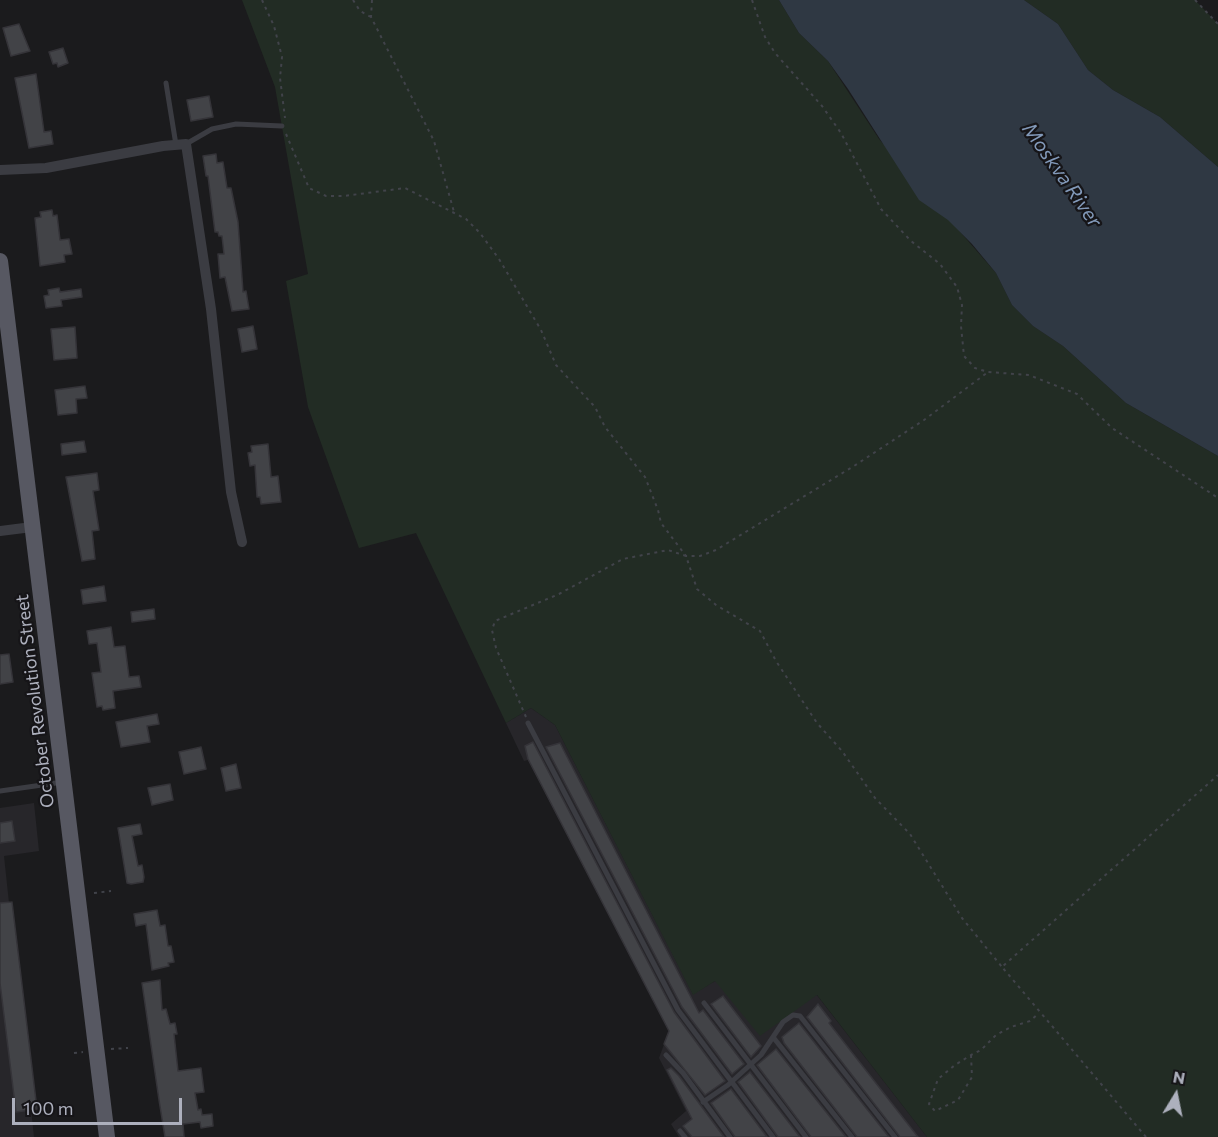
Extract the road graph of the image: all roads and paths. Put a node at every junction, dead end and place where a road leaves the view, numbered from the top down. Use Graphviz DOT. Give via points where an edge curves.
graph roads {
  1 [pos="264,0"];
  2 [pos="352,0"];
  3 [pos="372,0"];
  4 [pos="752,0"];
  5 [pos="1195,0"];
  6 [pos="371,17"];
  7 [pos="1218,24"];
  8 [pos="166,82"];
  9 [pos="282,126"];
  10 [pos="181,145"];
  11 [pos="0,170"];
  12 [pos="454,212"];
  13 [pos="0,261"];
  14 [pos="988,372"];
  15 [pos="1218,498"];
  16 [pos="32,527"];
  17 [pos="0,531"];
  18 [pos="242,542"];
  19 [pos="686,556"];
  20 [pos="528,723"];
  21 [pos="1218,775"];
  22 [pos="64,782"];
  23 [pos="0,791"];
  24 [pos="111,891"];
  25 [pos="94,893"];
  26 [pos="1002,967"];
  27 [pos="704,1003"];
  28 [pos="1039,1013"];
  29 [pos="773,1037"];
  30 [pos="128,1048"];
  31 [pos="111,1049"];
  32 [pos="83,1052"];
  33 [pos="74,1053"];
  34 [pos="666,1055"];
  35 [pos="971,1055"];
  36 [pos="750,1065"];
  37 [pos="731,1082"];
  38 [pos="703,1102"];
  39 [pos="680,1131"];
  40 [pos="107,1137"];
  41 [pos="685,1137"];
  42 [pos="730,1137"];
  43 [pos="774,1137"];
  44 [pos="806,1137"];
  45 [pos="852,1137"];
  46 [pos="896,1137"];
  47 [pos="1146,1137"];
  1 -- 9 [label="path" via="282,57 280,78 286,116"];
  2 -- 6 [label="path"];
  3 -- 6 [label="path"];
  4 -- 14 [label="path" via="765,37 841,133 881,209 940,264 957,287 963,305 964,356 975,368"];
  5 -- 7 [label="path"];
  6 -- 12 [label="path" via="434,141"];
  8 -- 10 [label="lane"];
  9 -- 10 [label="lane" via="236,124 212,129"];
  9 -- 12 [label="path" via="309,188 326,196 344,196 405,188"];
  10 -- 11 [label="street" via="45,168"];
  10 -- 18 [label="street" via="211,309 231,492"];
  12 -- 19 [label="path" via="480,233 500,259 541,330 556,365 595,406 605,427 645,477 661,523"];
  13 -- 16 [label="main road, October Revolution Street"];
  14 -- 15 [label="path" via="1029,375 1077,394 1112,428"];
  14 -- 19 [label="path" via="854,466 716,550"];
  16 -- 17 [label="street"];
  16 -- 22 [label="main road, October Revolution Street"];
  19 -- 20 [label="path" via="668,550 623,559 559,594 495,621 492,630 496,648"];
  19 -- 26 [label="path" via="697,590 760,631 817,723 874,798 910,834 952,903"];
  20 -- 37 [label="lane" via="678,1010"];
  21 -- 26 [label="path"];
  22 -- 23 [label="lane"];
  22 -- 40 [label="main road, October Revolution Street"];
  24 -- 25 [label="path"];
  26 -- 28 [label="path"];
  27 -- 36 [label="lane"];
  28 -- 35 [label="path" via="1030,1021 996,1035"];
  28 -- 47 [label="path"];
  29 -- 36 [label="lane"];
  29 -- 45 [label="lane"];
  29 -- 46 [label="lane" via="783,1022 793,1015 800,1016"];
  30 -- 31 [label="path"];
  32 -- 33 [label="path"];
  34 -- 38 [label="lane"];
  35 -- 35 [label="path" via="938,1079 928,1104 935,1111 958,1100 972,1077"];
  36 -- 37 [label="lane"];
  36 -- 44 [label="lane"];
  37 -- 38 [label="lane"];
  37 -- 43 [label="lane"];
  38 -- 42 [label="lane"];
  39 -- 41 [label="lane"];
}
